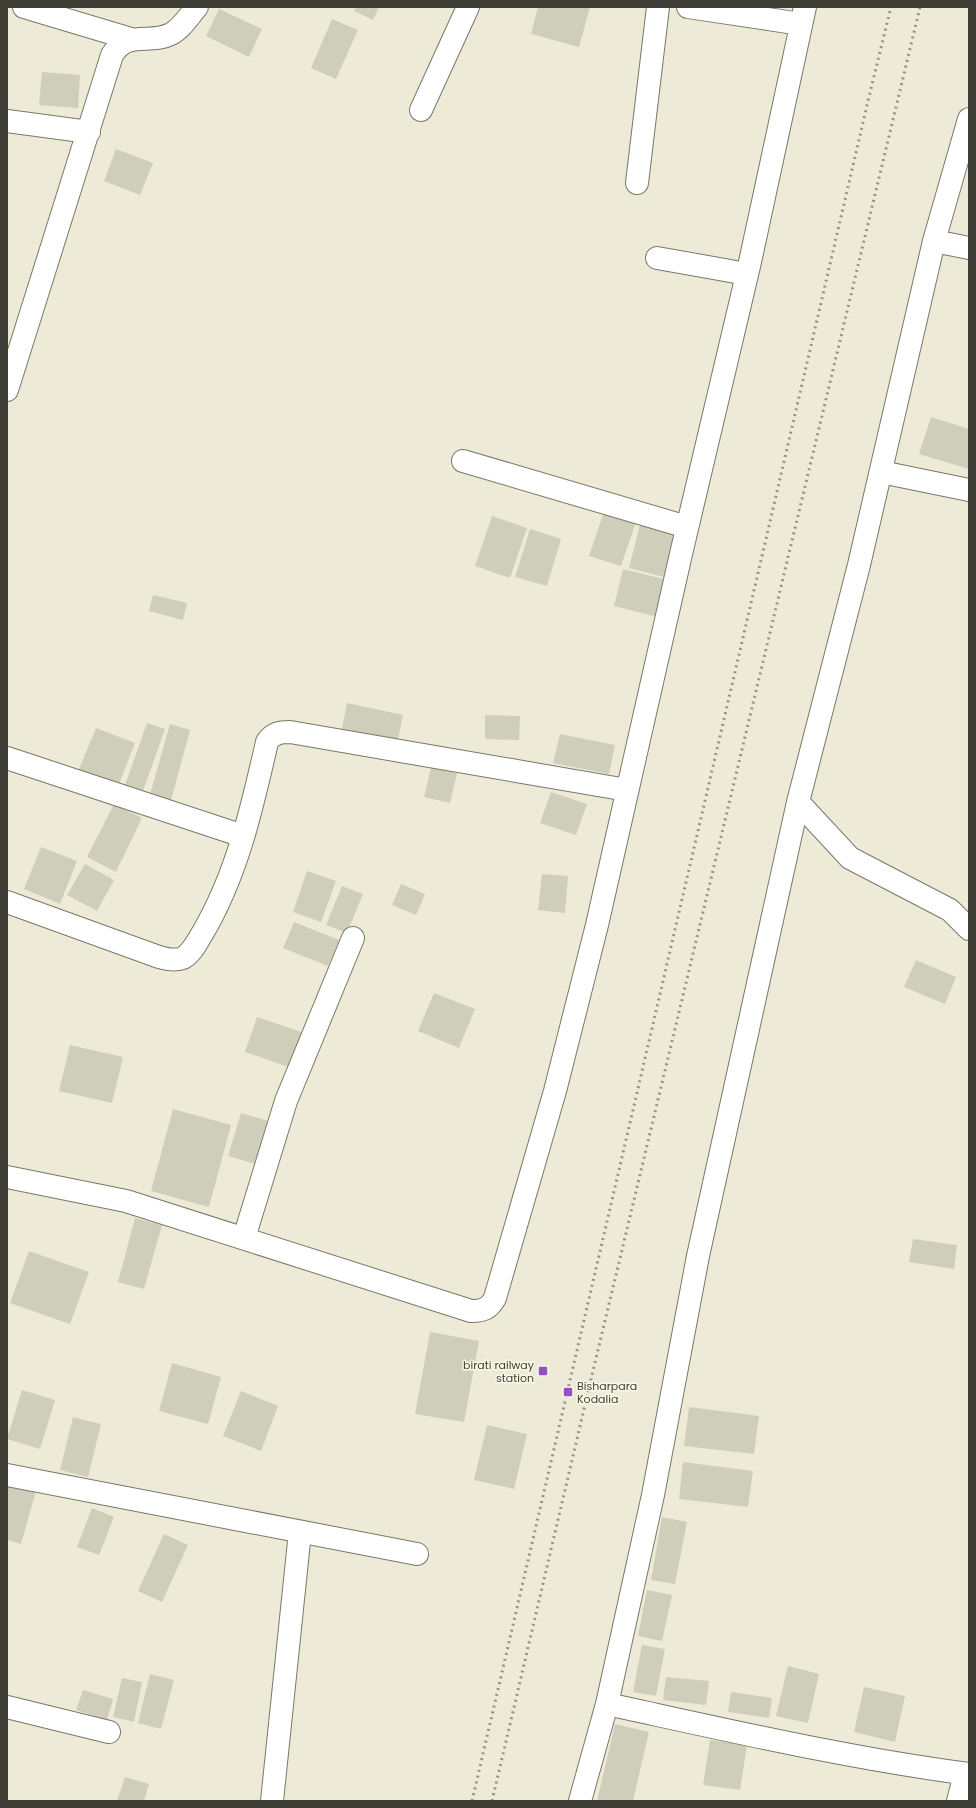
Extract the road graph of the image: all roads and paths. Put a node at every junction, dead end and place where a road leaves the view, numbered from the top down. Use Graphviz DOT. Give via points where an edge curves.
graph roads {
  1 [pos="24,7"];
  2 [pos="197,7"];
  3 [pos="468,7"];
  4 [pos="658,7"];
  5 [pos="688,7"];
  6 [pos="803,16"];
  7 [pos="131,39"];
  8 [pos="421,110"];
  9 [pos="969,119"];
  10 [pos="7,121"];
  11 [pos="89,132"];
  12 [pos="638,182"];
  13 [pos="934,241"];
  14 [pos="969,248"];
  15 [pos="657,258"];
  16 [pos="747,274"];
  17 [pos="7,390"];
  18 [pos="463,461"];
  19 [pos="881,472"];
  20 [pos="969,490"];
  21 [pos="687,527"];
  22 [pos="7,758"];
  23 [pos="627,790"];
  24 [pos="798,802"];
  25 [pos="243,836"];
  26 [pos="7,902"];
  27 [pos="969,929"];
  28 [pos="353,938"];
  29 [pos="7,1177"];
  30 [pos="244,1238"];
  31 [pos="7,1475"];
  32 [pos="300,1532"];
  33 [pos="417,1554"];
  34 [pos="607,1704"];
  35 [pos="7,1706"];
  36 [pos="109,1732"];
  37 [pos="967,1774"];
  38 [pos="272,1801"];
  39 [pos="580,1801"];
  40 [pos="958,1801"];
  1 -- 7 [label="street"];
  2 -- 7 [label="street" via="172,33 164,37"];
  3 -- 8 [label="street"];
  4 -- 12 [label="street"];
  5 -- 6 [label="street"];
  6 -- 16 [label="street"];
  7 -- 11 [label="street" via="117,48 112,55"];
  9 -- 13 [label="street"];
  10 -- 11 [label="street"];
  11 -- 17 [label="street"];
  13 -- 14 [label="street"];
  13 -- 19 [label="street"];
  15 -- 16 [label="street"];
  16 -- 21 [label="street"];
  18 -- 21 [label="street"];
  19 -- 20 [label="street"];
  19 -- 24 [label="street"];
  21 -- 23 [label="street"];
  22 -- 25 [label="street"];
  23 -- 25 [label="street" via="280,732 272,735 267,742 253,805"];
  23 -- 30 [label="street" via="597,925 554,1091 495,1298 490,1306 482,1311 471,1311"];
  24 -- 27 [label="street" via="850,858 950,910"];
  24 -- 34 [label="street" via="698,1256 652,1495"];
  25 -- 26 [label="street" via="218,907 191,952 183,958 159,957"];
  28 -- 30 [label="street" via="286,1101"];
  29 -- 30 [label="street" via="126,1201"];
  31 -- 32 [label="street"];
  32 -- 33 [label="street"];
  32 -- 38 [label="street"];
  34 -- 37 [label="street" via="713,1728 897,1764"];
  34 -- 39 [label="street"];
  35 -- 36 [label="street"];
  37 -- 40 [label="street"];
}
